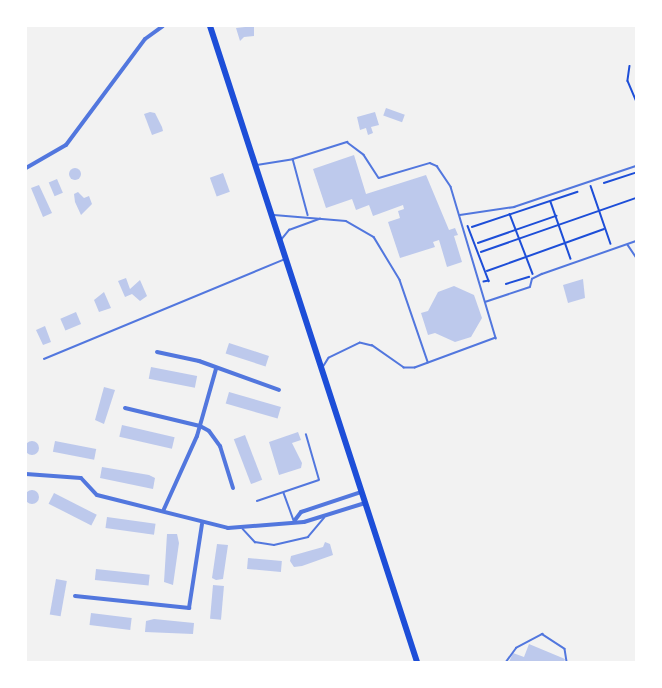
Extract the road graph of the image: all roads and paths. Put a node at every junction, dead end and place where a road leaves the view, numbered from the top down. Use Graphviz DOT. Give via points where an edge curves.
graph roads {
  1 [pos="163,26"];
  2 [pos="210,26"];
  3 [pos="630,66"];
  4 [pos="636,100"];
  5 [pos="293,159"];
  6 [pos="255,165"];
  7 [pos="636,166"];
  8 [pos="26,168"];
  9 [pos="634,173"];
  10 [pos="589,182"];
  11 [pos="591,187"];
  12 [pos="548,195"];
  13 [pos="636,198"];
  14 [pos="550,201"];
  15 [pos="508,208"];
  16 [pos="599,211"];
  17 [pos="272,215"];
  18 [pos="459,215"];
  19 [pos="511,215"];
  20 [pos="309,216"];
  21 [pos="556,216"];
  22 [pos="323,218"];
  23 [pos="560,225"];
  24 [pos="463,227"];
  25 [pos="472,227"];
  26 [pos="606,228"];
  27 [pos="516,231"];
  28 [pos="519,238"];
  29 [pos="281,241"];
  30 [pos="636,241"];
  31 [pos="478,243"];
  32 [pos="566,243"];
  33 [pos="628,244"];
  34 [pos="602,250"];
  35 [pos="481,252"];
  36 [pos="527,257"];
  37 [pos="636,257"];
  38 [pos="287,259"];
  39 [pos="562,264"];
  40 [pos="487,271"];
  41 [pos="543,272"];
  42 [pos="534,276"];
  43 [pos="480,283"];
  44 [pos="506,284"];
  45 [pos="485,302"];
  46 [pos="157,352"];
  47 [pos="44,359"];
  48 [pos="428,363"];
  49 [pos="216,369"];
  50 [pos="322,369"];
  51 [pos="279,390"];
  52 [pos="125,408"];
  53 [pos="200,426"];
  54 [pos="306,435"];
  55 [pos="26,474"];
  56 [pos="233,488"];
  57 [pos="284,492"];
  58 [pos="362,492"];
  59 [pos="257,501"];
  60 [pos="365,503"];
  61 [pos="164,509"];
  62 [pos="326,515"];
  63 [pos="294,521"];
  64 [pos="202,524"];
  65 [pos="242,528"];
  66 [pos="75,596"];
  67 [pos="417,663"];
  68 [pos="506,663"];
  69 [pos="567,663"];
  1 -- 8 [label="street" via="145,39 66,145"];
  2 -- 6 [label="highway"];
  3 -- 4 [label="path" via="628,81"];
  5 -- 6 [label="lane"];
  5 -- 18 [label="lane" via="347,142 364,155 379,178 430,163 437,166 451,187"];
  5 -- 20 [label="lane"];
  6 -- 17 [label="highway"];
  7 -- 10 [label="lane"];
  9 -- 11 [label="path"];
  10 -- 11 [label="path"];
  10 -- 12 [label="lane"];
  11 -- 14 [label="path"];
  11 -- 16 [label="path"];
  12 -- 14 [label="path"];
  12 -- 15 [label="lane"];
  13 -- 16 [label="path"];
  14 -- 19 [label="path"];
  14 -- 21 [label="path"];
  15 -- 18 [label="lane"];
  15 -- 19 [label="path"];
  16 -- 23 [label="path"];
  16 -- 26 [label="path"];
  17 -- 20 [label="lane"];
  17 -- 29 [label="highway"];
  18 -- 24 [label="lane"];
  19 -- 25 [label="path"];
  19 -- 27 [label="path"];
  20 -- 22 [label="lane"];
  21 -- 23 [label="path"];
  21 -- 27 [label="path"];
  22 -- 29 [label="lane" via="289,230"];
  22 -- 48 [label="lane" via="362,228 387,253"];
  23 -- 28 [label="path"];
  23 -- 32 [label="path"];
  24 -- 25 [label="path"];
  24 -- 43 [label="lane"];
  25 -- 31 [label="path"];
  26 -- 32 [label="path"];
  26 -- 34 [label="path" via="612,246"];
  27 -- 28 [label="path"];
  27 -- 31 [label="path"];
  28 -- 35 [label="path"];
  28 -- 36 [label="path"];
  29 -- 38 [label="highway"];
  30 -- 33 [label="lane"];
  31 -- 35 [label="path"];
  32 -- 36 [label="path"];
  32 -- 39 [label="path" via="572,260"];
  33 -- 37 [label="lane"];
  33 -- 42 [label="lane"];
  35 -- 40 [label="path"];
  36 -- 40 [label="path"];
  36 -- 42 [label="path"];
  38 -- 47 [label="lane"];
  38 -- 50 [label="highway"];
  40 -- 43 [label="path" via="489,280"];
  41 -- 42 [label="path"];
  42 -- 44 [label="path"];
  42 -- 45 [label="lane" via="530,287"];
  43 -- 45 [label="lane"];
  45 -- 48 [label="lane" via="496,338"];
  46 -- 49 [label="street"];
  48 -- 50 [label="lane" via="404,368 372,346 360,344 330,358"];
  49 -- 51 [label="street"];
  49 -- 53 [label="street"];
  50 -- 58 [label="highway"];
  52 -- 53 [label="street"];
  53 -- 56 [label="street" via="220,446"];
  53 -- 61 [label="street"];
  54 -- 57 [label="lane" via="319,480"];
  55 -- 61 [label="street" via="81,478 97,495"];
  57 -- 59 [label="lane"];
  57 -- 63 [label="lane"];
  58 -- 60 [label="highway"];
  58 -- 63 [label="street" via="302,512"];
  60 -- 62 [label="street"];
  60 -- 67 [label="highway"];
  61 -- 64 [label="street"];
  62 -- 63 [label="street"];
  62 -- 65 [label="lane" via="308,537 274,545 255,542"];
  63 -- 65 [label="street"];
  64 -- 65 [label="street"];
  64 -- 66 [label="street" via="189,609"];
  68 -- 69 [label="lane" via="516,648 542,634 565,649"];
}
